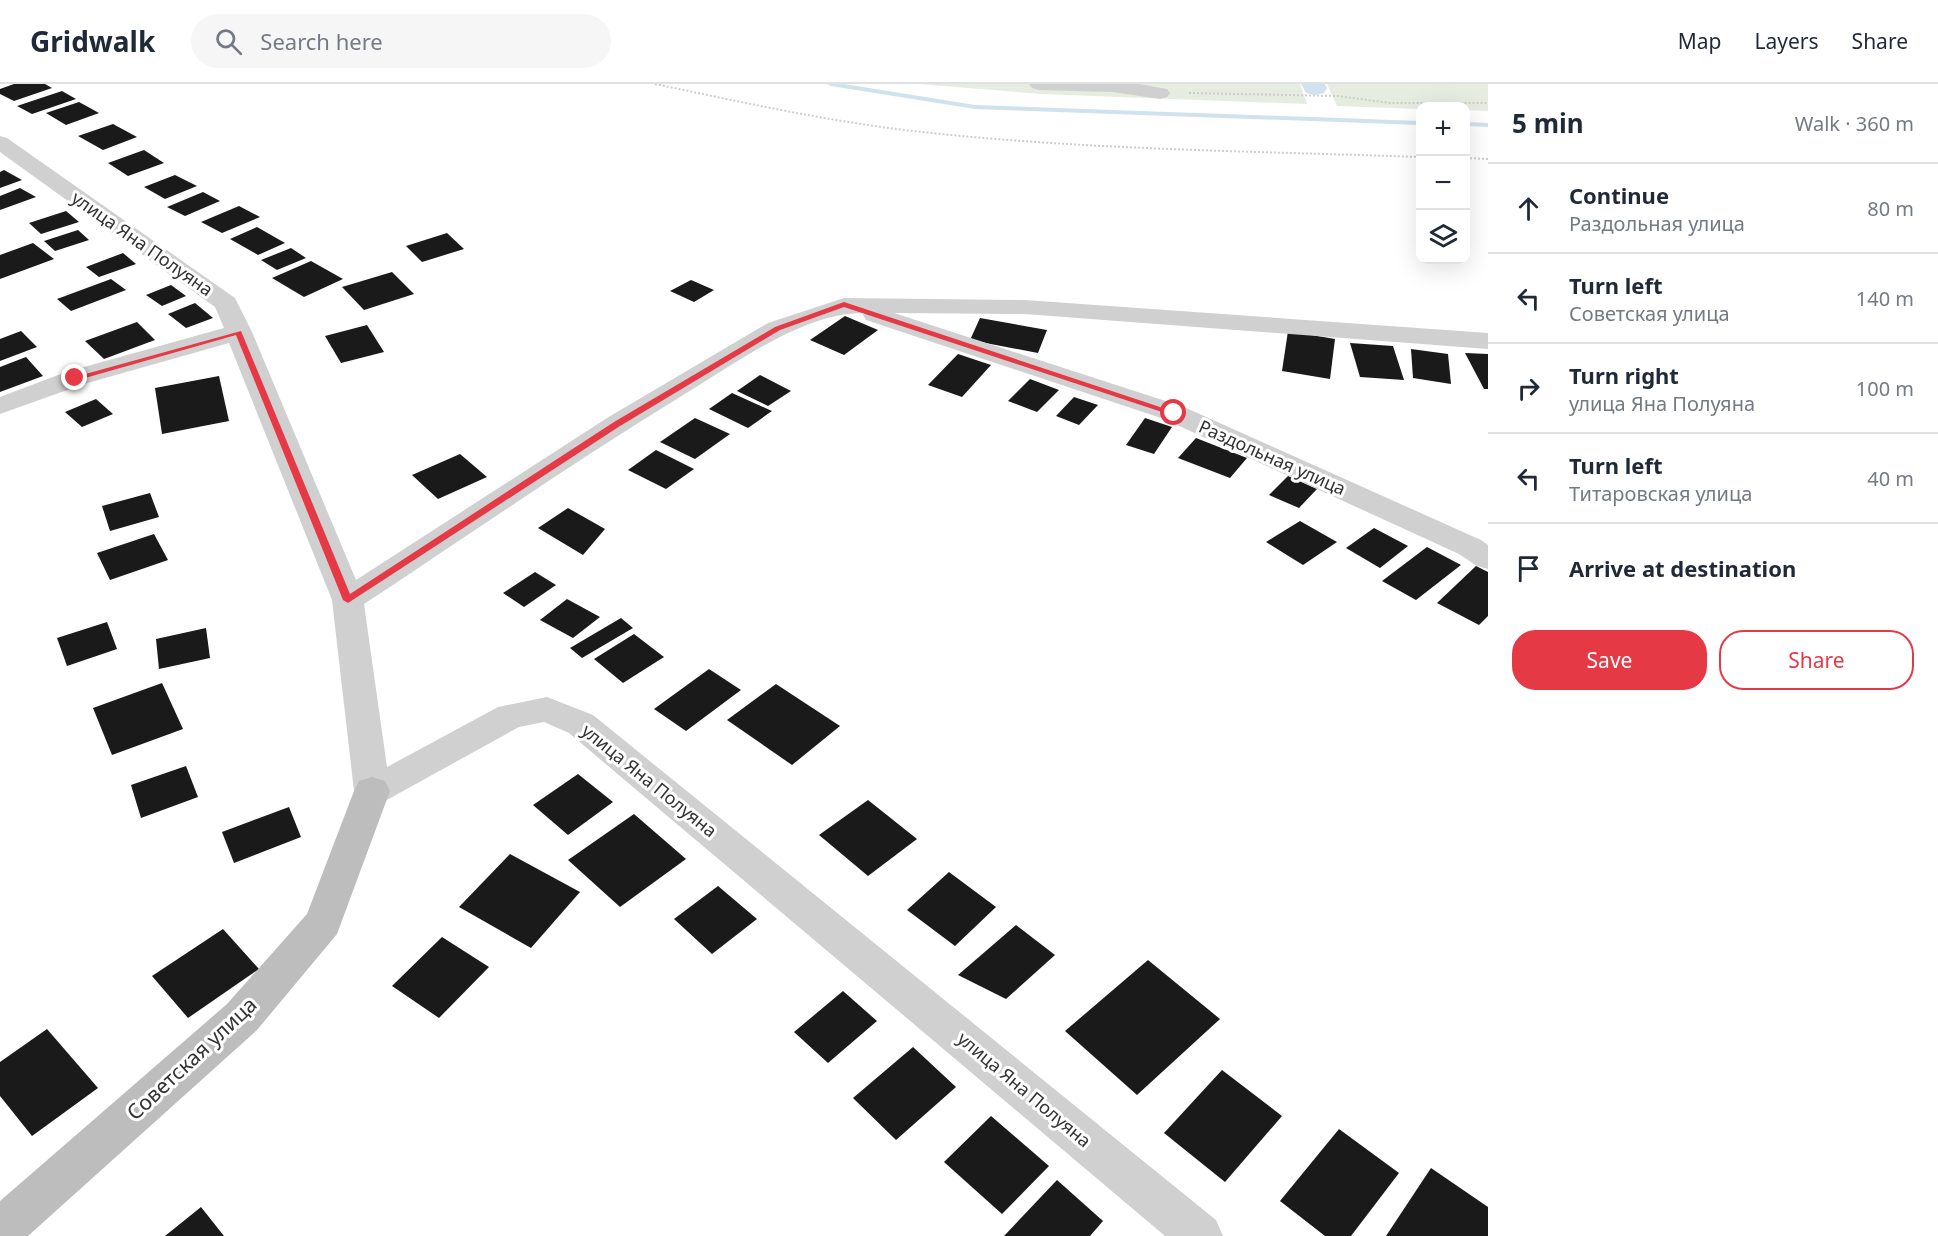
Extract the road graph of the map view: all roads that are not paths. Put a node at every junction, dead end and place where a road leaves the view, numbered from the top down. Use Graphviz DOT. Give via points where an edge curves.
graph roads {
  1 [pos="1039,84"];
  2 [pos="1160,93"];
  3 [pos="0,142"];
  4 [pos="844,304"];
  5 [pos="239,332"];
  6 [pos="1488,341"];
  7 [pos="0,406"];
  8 [pos="1488,559"];
  9 [pos="348,600"];
  10 [pos="372,791"];
  11 [pos="4,1232"];
  12 [pos="1200,1236"];
  1 -- 2 [label="street" via="1113,86"];
  3 -- 5 [label="street, улица Яна Полуяна" via="226,303"];
  4 -- 6 [label="street" via="1025,307"];
  4 -- 8 [label="street, Раздольная улица" via="1174,413 1470,547"];
  4 -- 9 [label="street" via="777,328 617,424"];
  5 -- 7 [label="street" via="75,378"];
  5 -- 9 [label="street, улица Яна Полуяна"];
  9 -- 10 [label="street, улица Яна Полуяна"];
  10 -- 11 [label="street, Советская улица" via="323,923 242,1017"];
  10 -- 12 [label="street, улица Яна Полуяна" via="510,716 547,709 581,724"];
}
